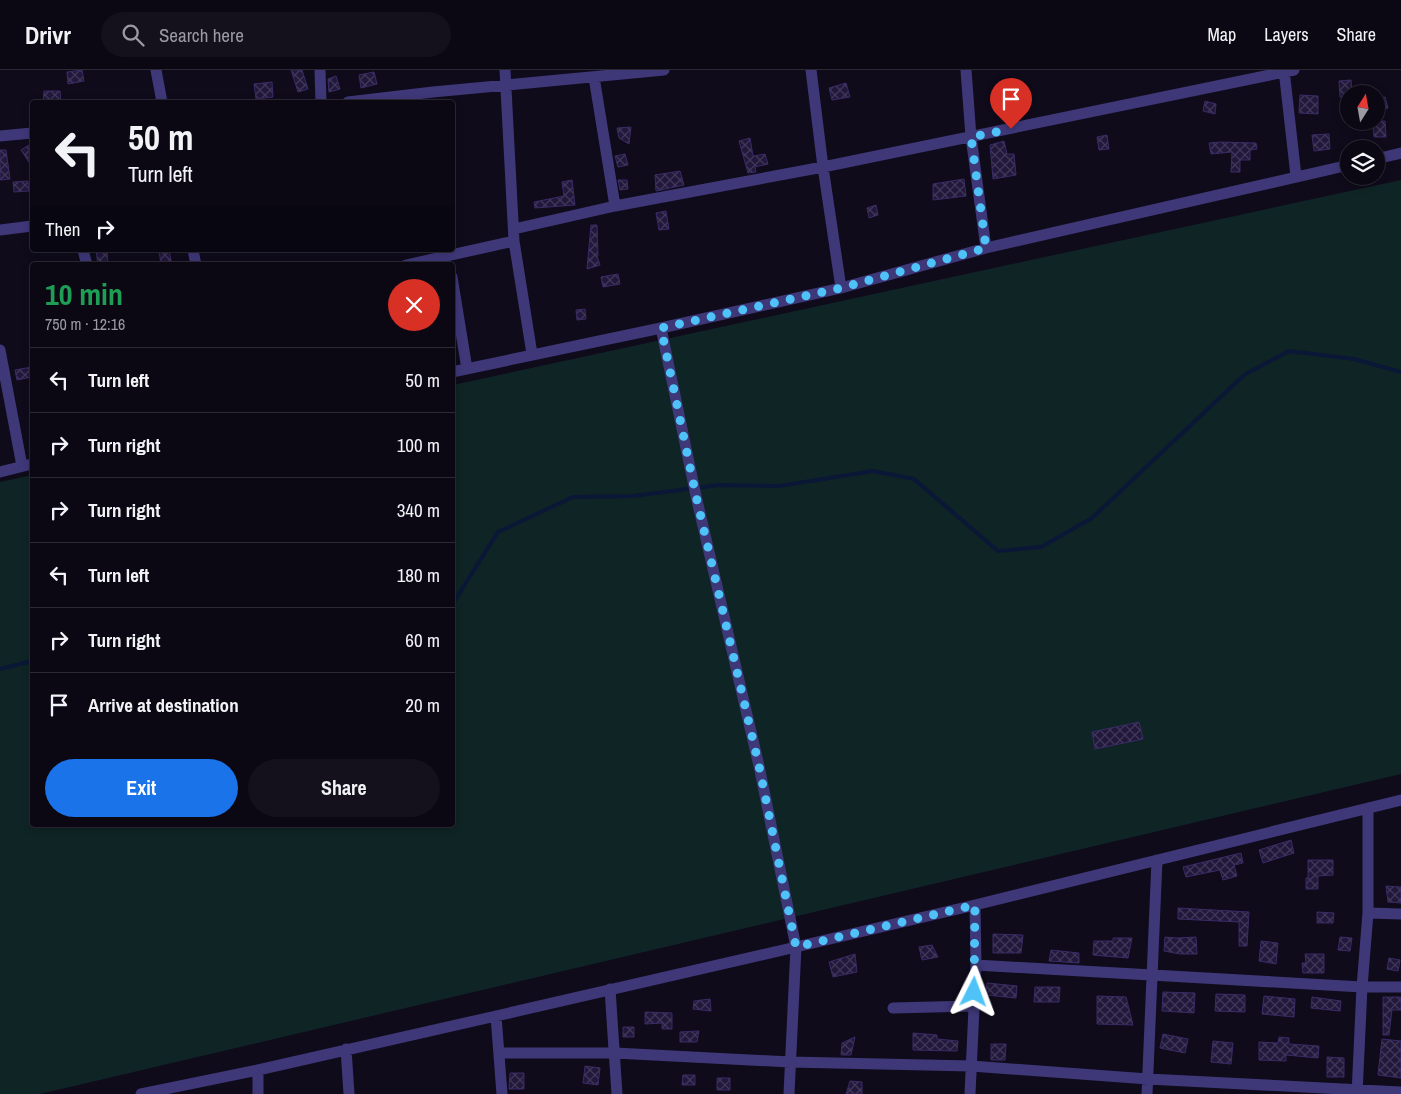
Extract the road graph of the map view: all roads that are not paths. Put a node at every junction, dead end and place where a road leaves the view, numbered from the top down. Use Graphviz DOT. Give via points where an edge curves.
graph roads {
  1 [pos="156,70"];
  2 [pos="320,70"];
  3 [pos="505,70"];
  4 [pos="664,70"];
  5 [pos="811,70"];
  6 [pos="966,70"];
  7 [pos="1288,71"];
  8 [pos="594,77"];
  9 [pos="506,86"];
  10 [pos="434,97"];
  11 [pos="162,100"];
  12 [pos="322,100"];
  13 [pos="382,100"];
  14 [pos="30,133"];
  15 [pos="0,136"];
  16 [pos="971,137"];
  17 [pos="1401,154"];
  18 [pos="1385,157"];
  19 [pos="822,167"];
  20 [pos="1340,167"];
  21 [pos="1296,176"];
  22 [pos="615,206"];
  23 [pos="30,226"];
  24 [pos="514,228"];
  25 [pos="0,230"];
  26 [pos="514,241"];
  27 [pos="986,248"];
  28 [pos="449,257"];
  29 [pos="422,262"];
  30 [pos="841,288"];
  31 [pos="455,295"];
  32 [pos="661,328"];
  33 [pos="0,350"];
  34 [pos="532,354"];
  35 [pos="467,369"];
  36 [pos="455,371"];
  37 [pos="27,465"];
  38 [pos="0,472"];
  39 [pos="1401,800"];
  40 [pos="1368,808"];
  41 [pos="1157,860"];
  42 [pos="975,905"];
  43 [pos="1368,913"];
  44 [pos="1401,914"];
  45 [pos="796,947"];
  46 [pos="976,965"];
  47 [pos="1151,975"];
  48 [pos="1362,987"];
  49 [pos="1401,987"];
  50 [pos="610,989"];
  51 [pos="973,1006"];
  52 [pos="893,1008"];
  53 [pos="496,1016"];
  54 [pos="346,1049"];
  55 [pos="499,1053"];
  56 [pos="615,1053"];
  57 [pos="790,1062"];
  58 [pos="971,1066"];
  59 [pos="258,1070"];
  60 [pos="1148,1079"];
  61 [pos="1357,1092"];
  62 [pos="1401,1092"];
  63 [pos="142,1094"];
  64 [pos="258,1094"];
  65 [pos="349,1094"];
  66 [pos="502,1094"];
  67 [pos="617,1094"];
  68 [pos="789,1094"];
  69 [pos="970,1094"];
  70 [pos="1147,1094"];
  1 -- 11 [label="street"];
  2 -- 12 [label="street"];
  3 -- 9 [label="street"];
  4 -- 8 [label="street"];
  5 -- 19 [label="street"];
  6 -- 16 [label="street"];
  7 -- 16 [label="street"];
  7 -- 21 [label="street"];
  8 -- 9 [label="street"];
  8 -- 22 [label="street"];
  9 -- 10 [label="street"];
  9 -- 24 [label="street"];
  10 -- 13 [label="street"];
  14 -- 15 [label="street"];
  16 -- 19 [label="street"];
  16 -- 27 [label="street"];
  17 -- 18 [label="street"];
  19 -- 22 [label="street"];
  19 -- 30 [label="street"];
  20 -- 21 [label="street"];
  21 -- 27 [label="street"];
  22 -- 24 [label="street"];
  23 -- 25 [label="street"];
  24 -- 26 [label="street"];
  26 -- 28 [label="street"];
  26 -- 34 [label="street"];
  27 -- 30 [label="street"];
  28 -- 29 [label="street"];
  30 -- 32 [label="street"];
  31 -- 35 [label="street"];
  32 -- 34 [label="street"];
  32 -- 45 [label="street"];
  33 -- 37 [label="street"];
  34 -- 35 [label="street"];
  35 -- 36 [label="street"];
  37 -- 38 [label="street"];
  39 -- 40 [label="street"];
  40 -- 41 [label="street"];
  40 -- 43 [label="street"];
  41 -- 42 [label="street"];
  41 -- 47 [label="street"];
  42 -- 45 [label="street"];
  42 -- 46 [label="street"];
  43 -- 44 [label="street"];
  43 -- 48 [label="street"];
  45 -- 50 [label="street"];
  45 -- 57 [label="street"];
  46 -- 47 [label="street"];
  46 -- 51 [label="street"];
  47 -- 48 [label="street"];
  47 -- 60 [label="street"];
  48 -- 49 [label="street"];
  48 -- 61 [label="street"];
  50 -- 53 [label="street"];
  50 -- 56 [label="street"];
  51 -- 52 [label="street"];
  51 -- 58 [label="street"];
  53 -- 54 [label="street"];
  53 -- 55 [label="street"];
  54 -- 59 [label="street"];
  54 -- 65 [label="street"];
  55 -- 56 [label="street"];
  55 -- 66 [label="street"];
  56 -- 57 [label="street"];
  56 -- 67 [label="street"];
  57 -- 58 [label="street"];
  57 -- 68 [label="street"];
  58 -- 60 [label="street"];
  58 -- 69 [label="street"];
  59 -- 63 [label="street"];
  59 -- 64 [label="street"];
  60 -- 61 [label="street"];
  60 -- 70 [label="street"];
  61 -- 62 [label="street"];
}
